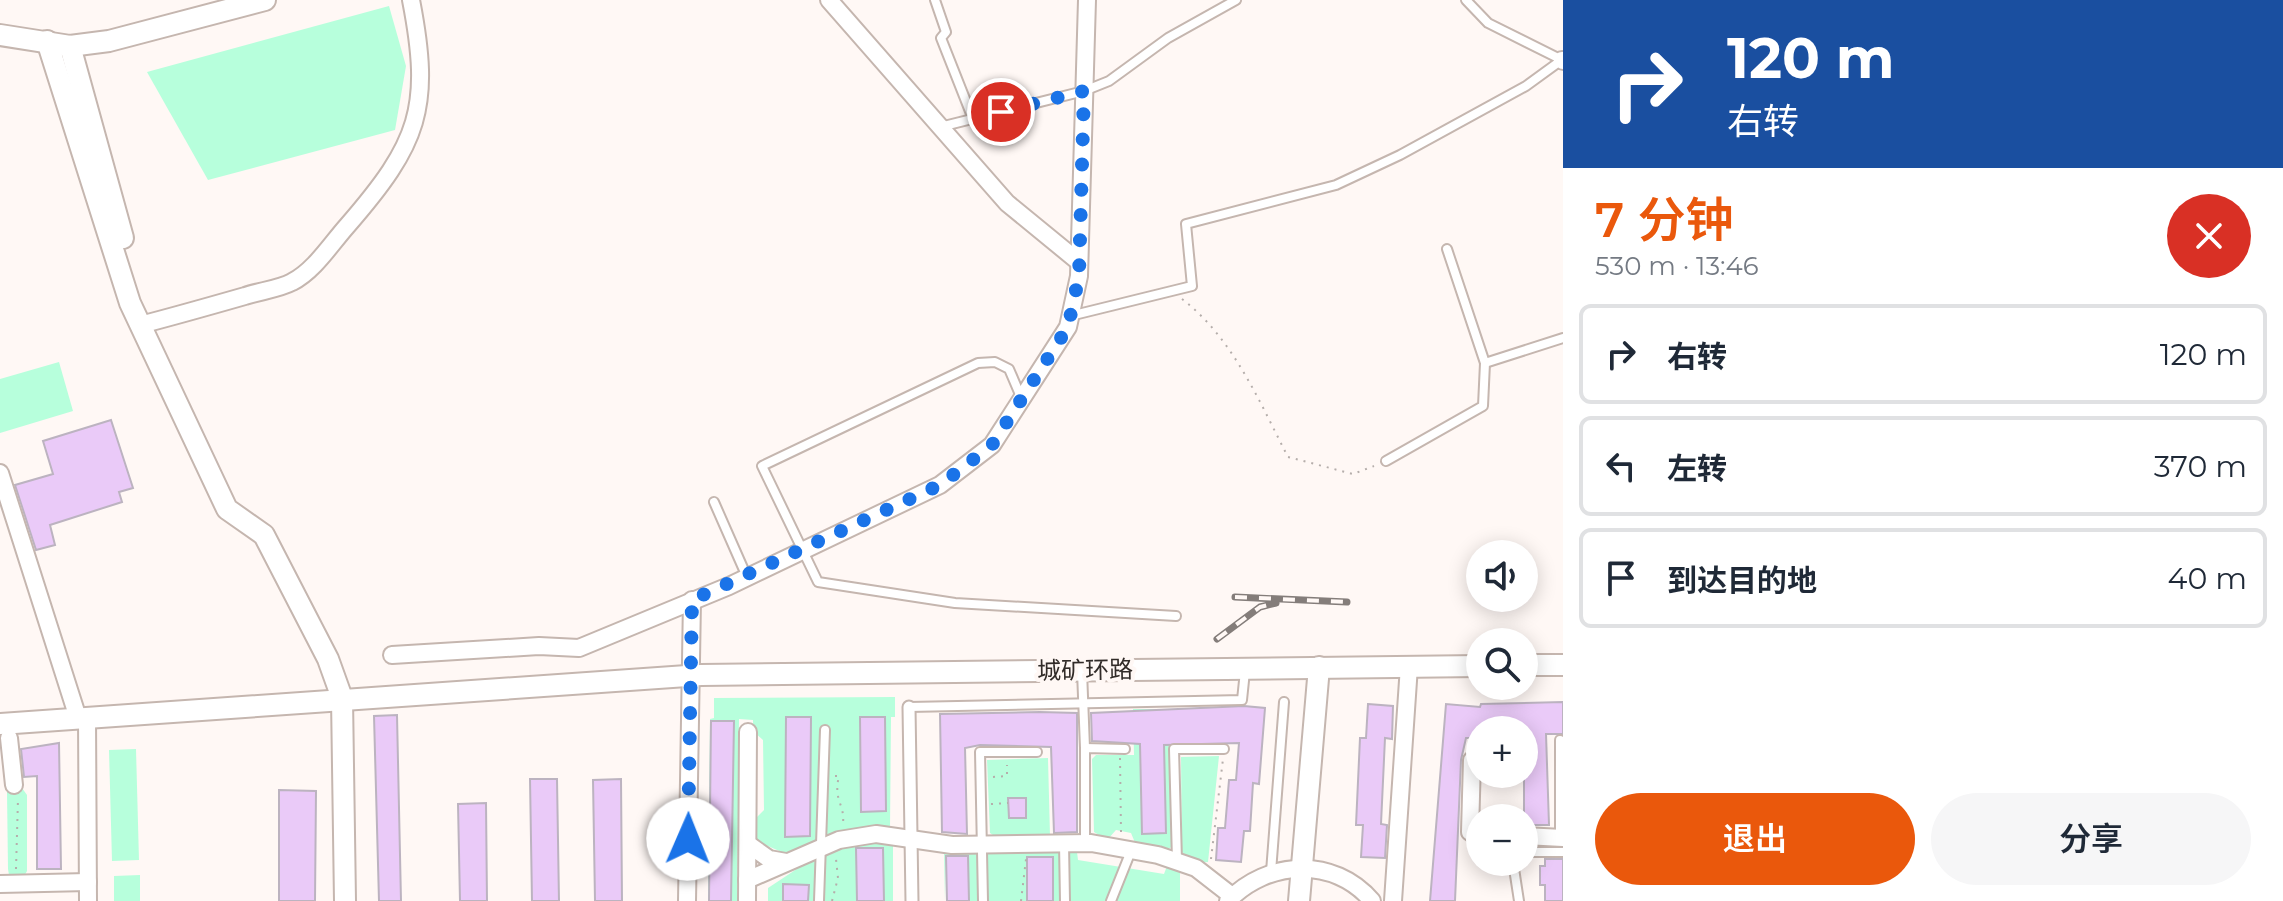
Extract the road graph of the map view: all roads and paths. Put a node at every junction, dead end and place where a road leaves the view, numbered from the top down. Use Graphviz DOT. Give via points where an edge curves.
graph roads {
  1 [pos="265,0"];
  2 [pos="411,0"];
  3 [pos="829,0"];
  4 [pos="935,0"];
  5 [pos="1087,0"];
  6 [pos="1236,0"];
  7 [pos="1466,0"];
  8 [pos="0,35"];
  9 [pos="47,41"];
  10 [pos="70,46"];
  11 [pos="1563,60"];
  12 [pos="1084,91"];
  13 [pos="973,119"];
  14 [pos="939,128"];
  15 [pos="1447,249"];
  16 [pos="1079,262"];
  17 [pos="1171,291"];
  18 [pos="1070,317"];
  19 [pos="145,324"];
  20 [pos="1563,338"];
  21 [pos="1485,363"];
  22 [pos="1021,399"];
  23 [pos="1386,461"];
  24 [pos="0,473"];
  25 [pos="714,502"];
  26 [pos="801,551"];
  27 [pos="747,577"];
  28 [pos="692,600"];
  29 [pos="1176,616"];
  30 [pos="392,655"];
  31 [pos="1538,665"];
  32 [pos="1563,665"];
  33 [pos="1409,666"];
  34 [pos="1466,666"];
  35 [pos="1319,667"];
  36 [pos="1245,668"];
  37 [pos="1082,670"];
  38 [pos="690,676"];
  39 [pos="347,697"];
  40 [pos="1284,702"];
  41 [pos="1083,703"];
  42 [pos="909,707"];
  43 [pos="83,718"];
  44 [pos="825,730"];
  45 [pos="4,731"];
  46 [pos="748,732"];
  47 [pos="1560,740"];
  48 [pos="1085,748"];
  49 [pos="1122,749"];
  50 [pos="1224,749"];
  51 [pos="1006,752"];
  52 [pos="1037,752"];
  53 [pos="823,776"];
  54 [pos="981,778"];
  55 [pos="15,785"];
  56 [pos="1008,803"];
  57 [pos="982,804"];
  58 [pos="911,837"];
  59 [pos="1538,842"];
  60 [pos="830,843"];
  61 [pos="1027,843"];
  62 [pos="1064,843"];
  63 [pos="1085,843"];
  64 [pos="1562,843"];
  65 [pos="748,844"];
  66 [pos="982,844"];
  67 [pos="1126,849"];
  68 [pos="786,862"];
  69 [pos="1177,862"];
  70 [pos="1301,867"];
  71 [pos="1271,872"];
  72 [pos="1515,876"];
  73 [pos="1209,878"];
  74 [pos="747,880"];
  75 [pos="88,882"];
  76 [pos="0,884"];
  77 [pos="19,884"];
  78 [pos="1230,899"];
  79 [pos="88,901"];
  80 [pos="345,901"];
  81 [pos="356,901"];
  82 [pos="687,901"];
  83 [pos="747,901"];
  84 [pos="819,901"];
  85 [pos="832,901"];
  86 [pos="912,901"];
  87 [pos="983,901"];
  88 [pos="1021,901"];
  89 [pos="1065,901"];
  90 [pos="1111,901"];
  91 [pos="1299,901"];
  92 [pos="1372,901"];
  93 [pos="1393,901"];
  94 [pos="1519,901"];
  1 -- 10 [label="street" via="109,41"];
  2 -- 19 [label="street" via="421,101 399,160 377,191 293,282"];
  3 -- 14 [label="street"];
  4 -- 13 [label="lane" via="946,32 941,38"];
  5 -- 12 [label="street"];
  6 -- 12 [label="lane" via="1168,38 1123,74"];
  7 -- 11 [label="lane" via="1488,23"];
  8 -- 9 [label="street"];
  9 -- 10 [label="street"];
  9 -- 19 [label="street" via="130,303"];
  10 -- 19 [label="street"];
  11 -- 17 [label="lane" via="1400,155 1336,185 1186,224 1192,286"];
  12 -- 13 [label="lane"];
  12 -- 16 [label="street"];
  13 -- 14 [label="lane"];
  14 -- 16 [label="street" via="1007,203"];
  15 -- 21 [label="lane"];
  16 -- 18 [label="street"];
  17 -- 18 [label="lane"];
  17 -- 23 [label="path" via="1208,319 1288,457 1353,474"];
  18 -- 22 [label="street"];
  19 -- 39 [label="street" via="227,509 264,535"];
  20 -- 21 [label="lane"];
  21 -- 23 [label="lane" via="1483,406"];
  22 -- 26 [label="street" via="992,445 940,485"];
  22 -- 26 [label="lane" via="1009,369 995,362 978,363 762,466"];
  24 -- 43 [label="street"];
  25 -- 27 [label="lane"];
  26 -- 27 [label="street"];
  26 -- 29 [label="lane" via="818,582 955,603"];
  27 -- 28 [label="street"];
  28 -- 30 [label="street" via="579,648"];
  28 -- 38 [label="street"];
  31 -- 32 [label="street"];
  33 -- 34 [label="street, 城矿环路"];
  33 -- 35 [label="street, 城矿环路"];
  33 -- 93 [label="street"];
  35 -- 36 [label="street, 城矿环路"];
  35 -- 70 [label="street"];
  36 -- 37 [label="street, 城矿环路"];
  36 -- 41 [label="lane" via="1242,700"];
  37 -- 38 [label="street, 城矿环路"];
  37 -- 41 [label="lane"];
  38 -- 39 [label="street, 城矿环路"];
  38 -- 82 [label="street"];
  39 -- 43 [label="street, 城矿环路"];
  39 -- 80 [label="street"];
  39 -- 81 [label="street"];
  40 -- 71 [label="lane"];
  41 -- 42 [label="lane"];
  41 -- 48 [label="lane"];
  42 -- 58 [label="street"];
  43 -- 45 [label="street, 城矿环路"];
  43 -- 75 [label="street"];
  44 -- 53 [label="lane"];
  45 -- 55 [label="street"];
  46 -- 65 [label="street"];
  47 -- 64 [label="lane"];
  48 -- 49 [label="lane"];
  48 -- 63 [label="lane"];
  49 -- 67 [label="path"];
  50 -- 69 [label="lane" via="1174,749"];
  50 -- 73 [label="path"];
  51 -- 52 [label="lane"];
  51 -- 54 [label="path" via="1007,776"];
  51 -- 54 [label="lane" via="980,752"];
  53 -- 60 [label="lane"];
  53 -- 60 [label="path" via="839,776 836,799 844,814"];
  54 -- 57 [label="lane"];
  55 -- 77 [label="path"];
  56 -- 57 [label="path"];
  57 -- 66 [label="lane"];
  58 -- 60 [label="street" via="876,834"];
  58 -- 66 [label="street"];
  58 -- 86 [label="street"];
  59 -- 64 [label="street"];
  60 -- 68 [label="street"];
  60 -- 84 [label="lane"];
  60 -- 85 [label="path" via="837,862"];
  61 -- 62 [label="street"];
  61 -- 66 [label="street"];
  61 -- 88 [label="path"];
  62 -- 63 [label="street"];
  62 -- 89 [label="lane"];
  63 -- 67 [label="street"];
  65 -- 68 [label="street" via="769,859"];
  65 -- 74 [label="street"];
  66 -- 87 [label="lane"];
  67 -- 69 [label="street"];
  67 -- 90 [label="lane"];
  68 -- 74 [label="street"];
  69 -- 73 [label="street"];
  70 -- 71 [label="street"];
  70 -- 91 [label="street"];
  70 -- 92 [label="street" via="1335,874"];
  71 -- 78 [label="street"];
  72 -- 94 [label="lane"];
  73 -- 78 [label="street"];
  74 -- 83 [label="street"];
  75 -- 77 [label="street"];
  75 -- 79 [label="street"];
  76 -- 77 [label="street"];
}
